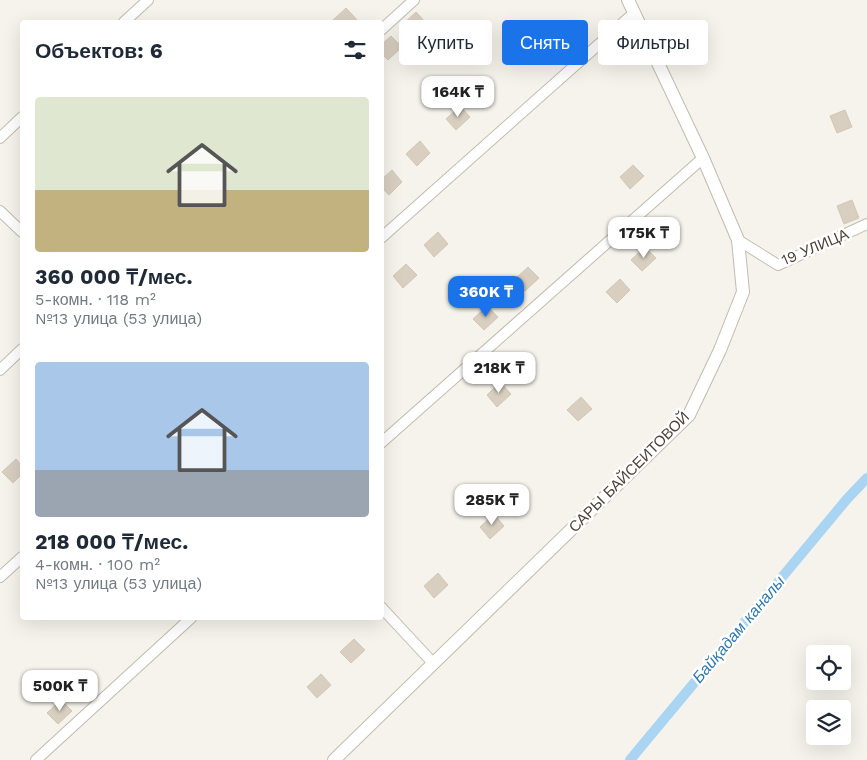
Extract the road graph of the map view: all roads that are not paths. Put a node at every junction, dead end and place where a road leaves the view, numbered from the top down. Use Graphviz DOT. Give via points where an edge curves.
graph roads {
  1 [pos="148,0"];
  2 [pos="414,0"];
  3 [pos="628,0"];
  4 [pos="634,13"];
  5 [pos="126,20"];
  6 [pos="384,27"];
  7 [pos="20,119"];
  8 [pos="0,138"];
  9 [pos="704,158"];
  10 [pos="0,211"];
  11 [pos="867,224"];
  12 [pos="20,230"];
  13 [pos="384,235"];
  14 [pos="738,240"];
  15 [pos="20,351"];
  16 [pos="0,370"];
  17 [pos="384,441"];
  18 [pos="20,559"];
  19 [pos="0,577"];
  20 [pos="384,610"];
  21 [pos="188,620"];
  22 [pos="433,663"];
  23 [pos="36,760"];
  24 [pos="334,760"];
  1 -- 5 [label="street"];
  2 -- 6 [label="street"];
  3 -- 4 [label="street, САРЫ БАЙСЕИТОВОЙ"];
  4 -- 9 [label="street, САРЫ БАЙСЕИТОВОЙ"];
  4 -- 13 [label="street"];
  7 -- 8 [label="street"];
  9 -- 14 [label="street, САРЫ БАЙСЕИТОВОЙ"];
  9 -- 17 [label="street"];
  10 -- 12 [label="street"];
  11 -- 14 [label="street, 19 УЛИЦА" via="778,265"];
  14 -- 22 [label="street, САРЫ БАЙСЕИТОВОЙ" via="743,292 689,416"];
  15 -- 16 [label="street"];
  18 -- 19 [label="street"];
  20 -- 22 [label="street"];
  21 -- 23 [label="street"];
  22 -- 24 [label="street, САРЫ БАЙСЕИТОВОЙ"];
}
